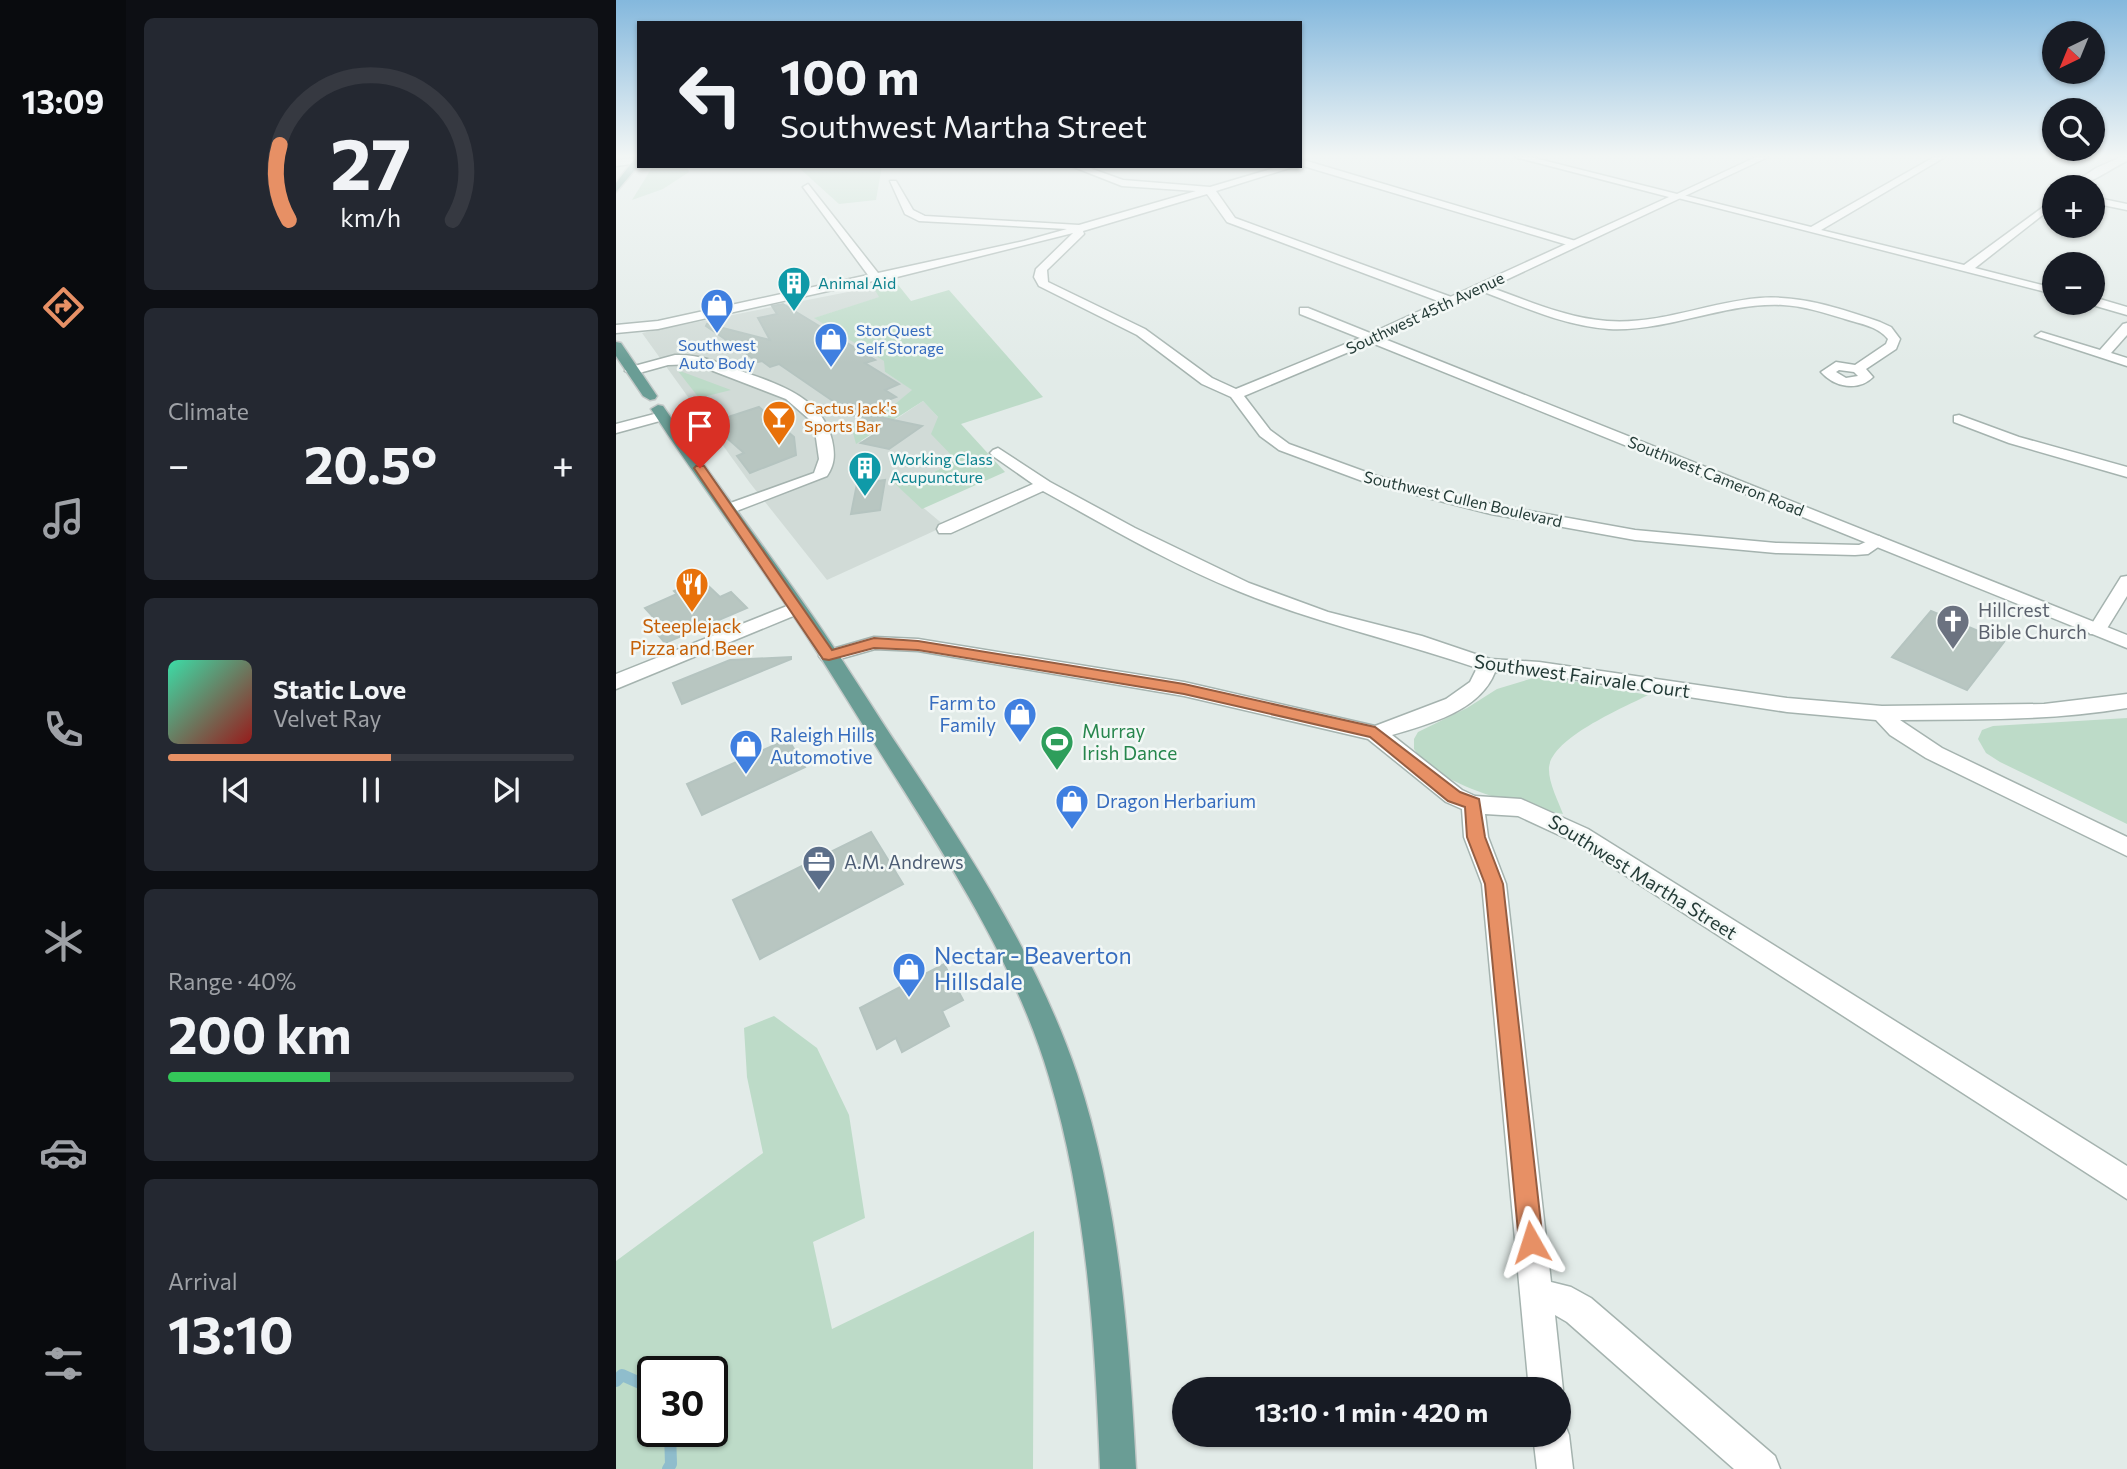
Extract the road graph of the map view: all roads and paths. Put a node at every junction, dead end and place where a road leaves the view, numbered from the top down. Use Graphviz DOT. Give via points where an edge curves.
graph roads {
  1 [pos="837,226"];
  2 [pos="1072,226"];
  3 [pos="1093,226"];
  4 [pos="1246,226"];
  5 [pos="1513,226"];
  6 [pos="1616,226"];
  7 [pos="1795,226"];
  8 [pos="1821,226"];
  9 [pos="2023,226"];
  10 [pos="1078,230"];
  11 [pos="1813,230"];
  12 [pos="1575,244"];
  13 [pos="1965,269"];
  14 [pos="877,279"];
  15 [pos="1480,287"];
  16 [pos="2042,289"];
  17 [pos="1450,301"];
  18 [pos="2105,305"];
  19 [pos="1304,311"];
  20 [pos="2127,312"];
  21 [pos="2127,327"];
  22 [pos="616,329"];
  23 [pos="2041,335"];
  24 [pos="1371,338"];
  25 [pos="616,346"];
  26 [pos="2102,355"];
  27 [pos="2127,362"];
  28 [pos="1858,369"];
  29 [pos="632,371"];
  30 [pos="1237,394"];
  31 [pos="657,407"];
  32 [pos="1959,419"];
  33 [pos="616,429"];
  34 [pos="998,453"];
  35 [pos="2127,472"];
  36 [pos="1044,485"];
  37 [pos="728,509"];
  38 [pos="945,529"];
  39 [pos="1879,541"];
  40 [pos="2127,582"];
  41 [pos="797,608"];
  42 [pos="2097,631"];
  43 [pos="2127,642"];
  44 [pos="829,656"];
  45 [pos="1488,666"];
  46 [pos="616,682"];
  47 [pos="2127,701"];
  48 [pos="1882,713"];
  49 [pos="1375,733"];
  50 [pos="1473,804"];
  51 [pos="2127,847"];
  52 [pos="2127,1184"];
  53 [pos="1537,1297"];
  54 [pos="1545,1377"];
  55 [pos="1552,1447"];
  56 [pos="1118,1469"];
  57 [pos="1555,1469"];
  58 [pos="1762,1469"];
  1 -- 14 [label="street"];
  2 -- 10 [label="street"];
  3 -- 10 [label="street"];
  4 -- 17 [label="street"];
  5 -- 12 [label="street"];
  6 -- 12 [label="street, Southwest 45th Avenue"];
  7 -- 11 [label="street"];
  8 -- 11 [label="street"];
  9 -- 13 [label="street"];
  10 -- 14 [label="street"];
  10 -- 30 [label="street" via="1076,238 1042,269 1043,284 1141,332 1207,381"];
  11 -- 13 [label="street"];
  12 -- 15 [label="street, Southwest 45th Avenue"];
  13 -- 16 [label="street"];
  14 -- 22 [label="street" via="658,325"];
  15 -- 17 [label="street, Southwest 45th Avenue"];
  15 -- 28 [label="street" via="1606,325 1644,324 1765,302 1814,307 1880,326 1892,335 1891,346"];
  17 -- 24 [label="street, Southwest 45th Avenue"];
  18 -- 20 [label="street"];
  19 -- 24 [label="street, Southwest Cameron Road"];
  21 -- 26 [label="street"];
  23 -- 26 [label="street"];
  24 -- 30 [label="street, Southwest 45th Avenue"];
  24 -- 39 [label="street, Southwest Cameron Road"];
  25 -- 29 [label="main road"];
  26 -- 27 [label="street"];
  29 -- 31 [label="main road"];
  29 -- 37 [label="street" via="679,359 704,362 773,387 803,404 818,421 827,457 826,469 819,477"];
  30 -- 39 [label="street, Southwest Cullen Boulevard" via="1265,433 1294,451 1371,479 1492,509 1689,541 1855,550"];
  31 -- 33 [label="street"];
  31 -- 37 [label="main road"];
  32 -- 35 [label="street"];
  34 -- 36 [label="street, Southwest Fairvale Court"];
  36 -- 38 [label="street"];
  36 -- 45 [label="street, Southwest Fairvale Court" via="1243,587"];
  37 -- 41 [label="main road"];
  39 -- 42 [label="street, Southwest Cameron Road"];
  40 -- 42 [label="street"];
  41 -- 44 [label="main road"];
  41 -- 46 [label="street"];
  42 -- 43 [label="street, Southwest Cameron Road"];
  44 -- 49 [label="street, Southwest Martha Street" via="874,643 918,645 1184,689"];
  44 -- 56 [label="main road" via="969,874 1012,950 1059,1066 1086,1165 1104,1269"];
  45 -- 48 [label="street, Southwest Fairvale Court" via="1539,668 1787,705"];
  45 -- 49 [label="street" via="1481,682 1465,695"];
  47 -- 48 [label="street, Southwest Fairvale Court" via="2044,711"];
  48 -- 51 [label="street" via="1897,730 1934,753"];
  49 -- 50 [label="street, Southwest Martha Street" via="1454,796"];
  50 -- 52 [label="street, Southwest Martha Street" via="1521,808 1580,835"];
  50 -- 53 [label="street" via="1476,837 1494,884"];
  53 -- 54 [label="street"];
  53 -- 58 [label="street" via="1559,1299 1579,1310"];
  55 -- 57 [label="street"];
}
